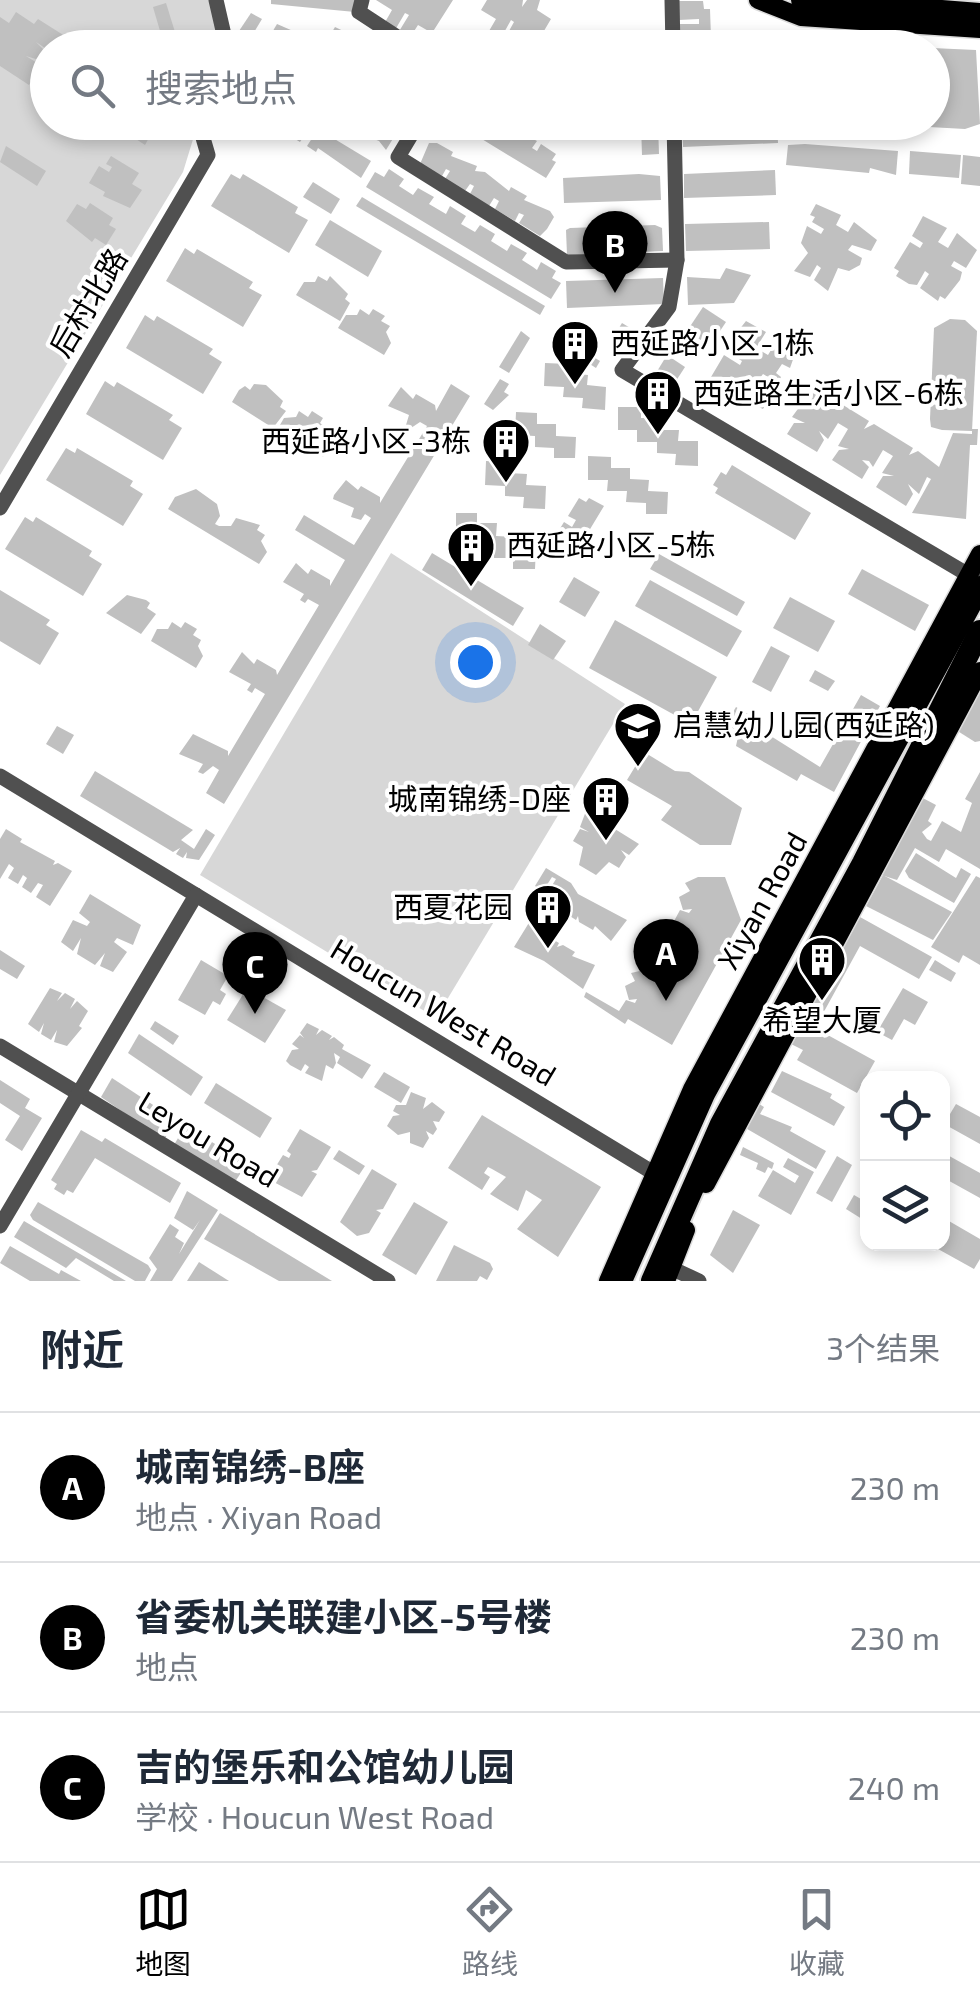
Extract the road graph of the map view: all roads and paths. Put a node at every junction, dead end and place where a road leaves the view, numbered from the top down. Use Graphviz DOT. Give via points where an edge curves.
graph roads {
  1 [pos="216,0"];
  2 [pos="362,0"];
  3 [pos="672,0"];
  4 [pos="758,0"];
  5 [pos="802,0"];
  6 [pos="899,0"];
  7 [pos="980,5"];
  8 [pos="980,14"];
  9 [pos="223,30"];
  10 [pos="386,30"];
  11 [pos="673,30"];
  12 [pos="980,30"];
  13 [pos="203,140"];
  14 [pos="408,140"];
  15 [pos="674,140"];
  16 [pos="676,260"];
  17 [pos="0,508"];
  18 [pos="978,570"];
  19 [pos="980,631"];
  20 [pos="980,671"];
  21 [pos="0,776"];
  22 [pos="196,895"];
  23 [pos="0,1046"];
  24 [pos="80,1094"];
  25 [pos="652,1172"];
  26 [pos="0,1226"];
  27 [pos="663,1276"];
  28 [pos="388,1281"];
  29 [pos="608,1281"];
  30 [pos="622,1281"];
  31 [pos="699,1281"];
  1 -- 9 [label="street"];
  2 -- 10 [label="street" via="359,12"];
  3 -- 11 [label="street"];
  4 -- 12 [label="main road" via="801,17"];
  5 -- 8 [label="highway"];
  6 -- 7 [label="highway"];
  13 -- 17 [label="street, 后村北路" via="208,155"];
  14 -- 16 [label="street" via="398,157 566,262"];
  15 -- 16 [label="street"];
  16 -- 18 [label="street" via="668,307 622,370"];
  18 -- 25 [label="main road, Xiyan Road"];
  18 -- 30 [label="highway" via="709,1084"];
  19 -- 27 [label="highway" via="734,1098"];
  20 -- 27 [label="main road" via="750,1096"];
  21 -- 22 [label="street, Houcun West Road"];
  22 -- 24 [label="street"];
  22 -- 25 [label="street, Houcun West Road"];
  23 -- 24 [label="street, Leyou Road"];
  24 -- 26 [label="street"];
  24 -- 28 [label="street, Leyou Road"];
  25 -- 29 [label="main road, Xiyan Road"];
  27 -- 31 [label="street"];
}
